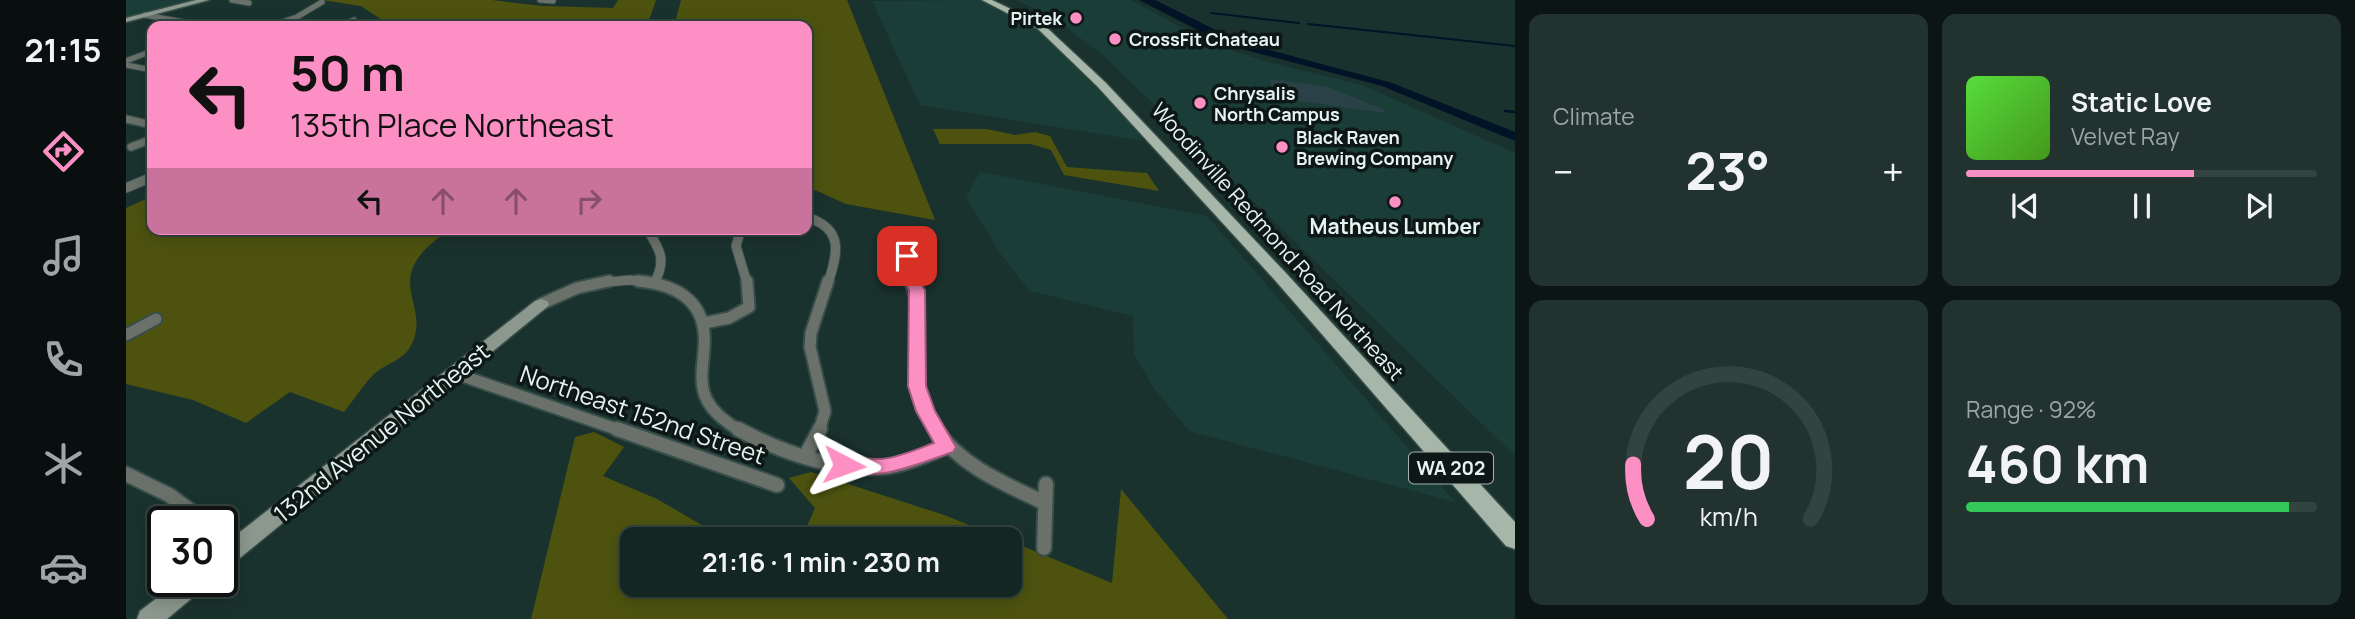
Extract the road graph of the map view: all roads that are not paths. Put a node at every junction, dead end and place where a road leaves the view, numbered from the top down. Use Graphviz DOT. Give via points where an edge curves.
graph roads {
  1 [pos="205,0"];
  2 [pos="232,0"];
  3 [pos="540,0"];
  4 [pos="986,0"];
  5 [pos="553,1"];
  6 [pos="322,2"];
  7 [pos="249,3"];
  8 [pos="145,15"];
  9 [pos="126,20"];
  10 [pos="173,21"];
  11 [pos="287,21"];
  12 [pos="147,53"];
  13 [pos="126,63"];
  14 [pos="147,69"];
  15 [pos="139,114"];
  16 [pos="126,119"];
  17 [pos="147,124"];
  18 [pos="147,141"];
  19 [pos="131,147"];
  20 [pos="147,179"];
  21 [pos="126,188"];
  22 [pos="812,219"];
  23 [pos="650,235"];
  24 [pos="737,235"];
  25 [pos="907,256"];
  26 [pos="654,283"];
  27 [pos="541,304"];
  28 [pos="156,320"];
  29 [pos="704,323"];
  30 [pos="126,335"];
  31 [pos="454,373"];
  32 [pos="946,447"];
  33 [pos="806,455"];
  34 [pos="126,474"];
  35 [pos="1046,484"];
  36 [pos="777,485"];
  37 [pos="1045,503"];
  38 [pos="184,506"];
  39 [pos="238,538"];
  40 [pos="1515,539"];
  41 [pos="245,541"];
  42 [pos="238,546"];
  43 [pos="1044,548"];
  44 [pos="176,597"];
  45 [pos="149,619"];
  1 -- 8 [label="street"];
  2 -- 7 [label="street"];
  3 -- 5 [label="street"];
  4 -- 40 [label="main road, Woodinville Redmond Road Northeast / WA 202" via="1041,27 1101,84"];
  6 -- 11 [label="street"];
  8 -- 9 [label="street"];
  8 -- 10 [label="street"];
  12 -- 13 [label="street"];
  13 -- 14 [label="street"];
  15 -- 16 [label="street"];
  16 -- 17 [label="street"];
  18 -- 19 [label="street"];
  20 -- 21 [label="street"];
  22 -- 33 [label="street" via="830,230 837,255 811,333 825,411"];
  23 -- 26 [label="street" via="664,267"];
  24 -- 29 [label="street" via="736,247 748,279 749,307 729,318"];
  25 -- 32 [label="street" via="904,268 917,290 919,309 917,386"];
  26 -- 27 [label="street" via="598,282"];
  26 -- 29 [label="street" via="685,296"];
  27 -- 31 [label="street, 132nd Avenue Northeast"];
  28 -- 30 [label="street"];
  29 -- 33 [label="street" via="701,379 716,415 743,434"];
  31 -- 36 [label="street, Northeast 152nd Street"];
  31 -- 41 [label="street, 132nd Avenue Northeast"];
  32 -- 33 [label="street" via="884,467 859,468"];
  32 -- 37 [label="street" via="985,475"];
  34 -- 38 [label="street"];
  35 -- 37 [label="street"];
  37 -- 43 [label="street"];
  39 -- 41 [label="street"];
  41 -- 42 [label="street, 132nd Avenue Northeast"];
  44 -- 45 [label="street"];
}
